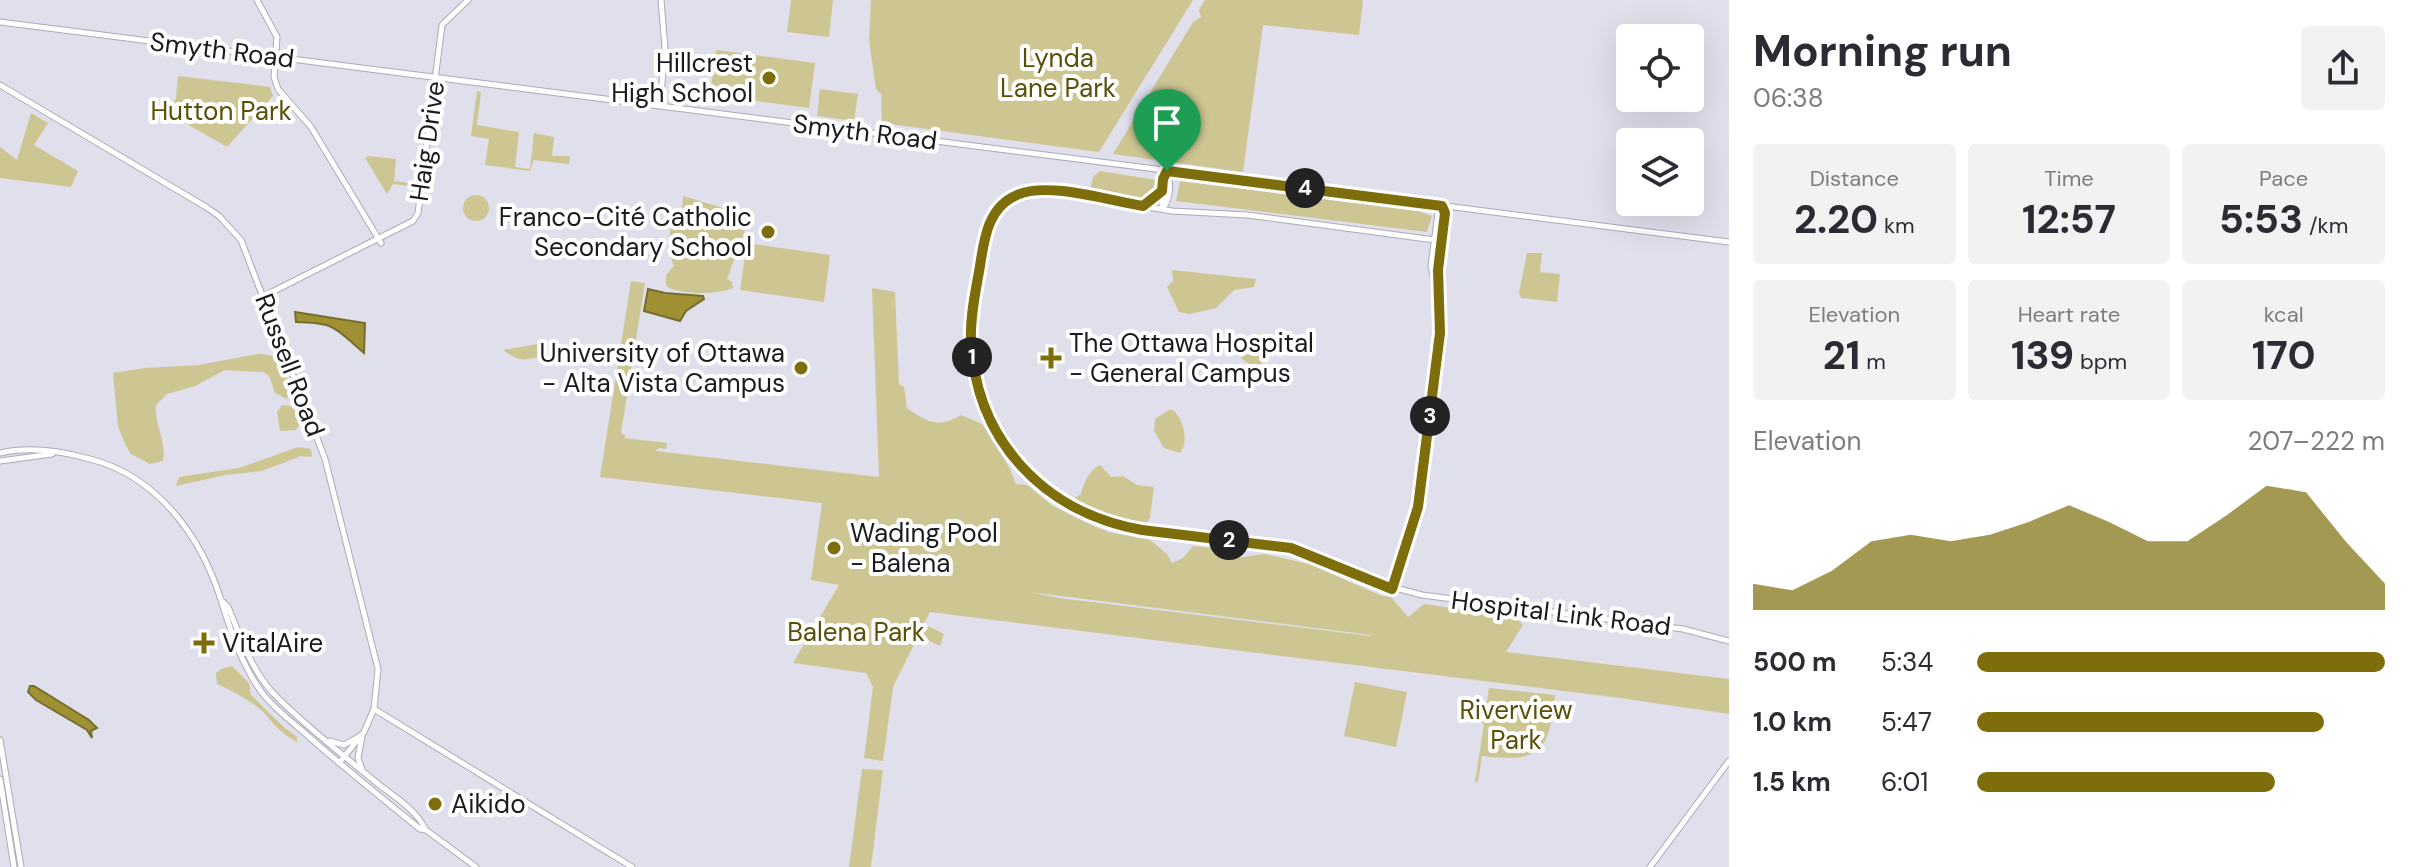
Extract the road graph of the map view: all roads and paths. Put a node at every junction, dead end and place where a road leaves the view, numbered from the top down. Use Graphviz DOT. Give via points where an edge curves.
graph roads {
  1 [pos="257,0"];
  2 [pos="468,0"];
  3 [pos="661,0"];
  4 [pos="0,22"];
  5 [pos="276,57"];
  6 [pos="435,78"];
  7 [pos="0,85"];
  8 [pos="660,106"];
  9 [pos="1167,171"];
  10 [pos="1162,191"];
  11 [pos="1143,206"];
  12 [pos="1442,206"];
  13 [pos="1162,209"];
  14 [pos="380,240"];
  15 [pos="1438,240"];
  16 [pos="1729,242"];
  17 [pos="264,296"];
  18 [pos="2,452"];
  19 [pos="57,453"];
  20 [pos="0,461"];
  21 [pos="1392,589"];
  22 [pos="222,601"];
  23 [pos="1729,641"];
  24 [pos="374,709"];
  25 [pos="362,735"];
  26 [pos="323,739"];
  27 [pos="0,740"];
  28 [pos="346,756"];
  29 [pos="1729,761"];
  30 [pos="339,763"];
  31 [pos="363,771"];
  32 [pos="0,779"];
  33 [pos="426,830"];
  34 [pos="14,867"];
  35 [pos="21,867"];
  36 [pos="476,867"];
  37 [pos="632,867"];
  38 [pos="1650,867"];
  1 -- 5 [label="street" via="277,37"];
  2 -- 6 [label="street, Haig Drive" via="442,25"];
  3 -- 8 [label="street" via="665,48"];
  4 -- 5 [label="street, Smyth Road"];
  5 -- 6 [label="street, Smyth Road"];
  5 -- 14 [label="street" via="278,89 311,127"];
  6 -- 8 [label="street, Smyth Road"];
  6 -- 14 [label="street, Haig Drive" via="418,213"];
  7 -- 17 [label="street, Russell Road" via="219,216 241,240"];
  8 -- 9 [label="street, Smyth Road"];
  9 -- 10 [label="street"];
  9 -- 12 [label="street, Smyth Road"];
  9 -- 13 [label="street" via="1168,203"];
  10 -- 11 [label="street"];
  10 -- 13 [label="street"];
  11 -- 13 [label="street, Hospital Link Road"];
  11 -- 21 [label="street, Hospital Link Road" via="1045,190 1017,195 995,213 983,246 971,337 980,392 1001,439 1040,485 1096,518 1142,530 1291,548"];
  12 -- 15 [label="street"];
  12 -- 16 [label="street, Smyth Road"];
  13 -- 15 [label="street, Hospital Link Road" via="1261,216"];
  14 -- 17 [label="street, Haig Drive"];
  15 -- 21 [label="street" via="1431,266 1440,333 1418,507"];
  17 -- 24 [label="street, Russell Road" via="325,459 344,528 378,669"];
  18 -- 19 [label="street"];
  19 -- 20 [label="street"];
  19 -- 22 [label="street" via="109,465 136,477 158,496 194,539"];
  21 -- 23 [label="street, Hospital Link Road" via="1683,629"];
  22 -- 26 [label="street" via="263,680"];
  22 -- 30 [label="street" via="252,678"];
  24 -- 25 [label="street, Russell Road"];
  24 -- 37 [label="street"];
  25 -- 26 [label="street" via="344,745"];
  25 -- 28 [label="street, Russell Road"];
  25 -- 31 [label="street" via="358,758"];
  26 -- 28 [label="street"];
  27 -- 35 [label="street"];
  28 -- 30 [label="street, Russell Road"];
  28 -- 31 [label="street"];
  29 -- 38 [label="street"];
  30 -- 33 [label="street"];
  31 -- 33 [label="street"];
  32 -- 34 [label="street"];
  33 -- 36 [label="street"];
}
